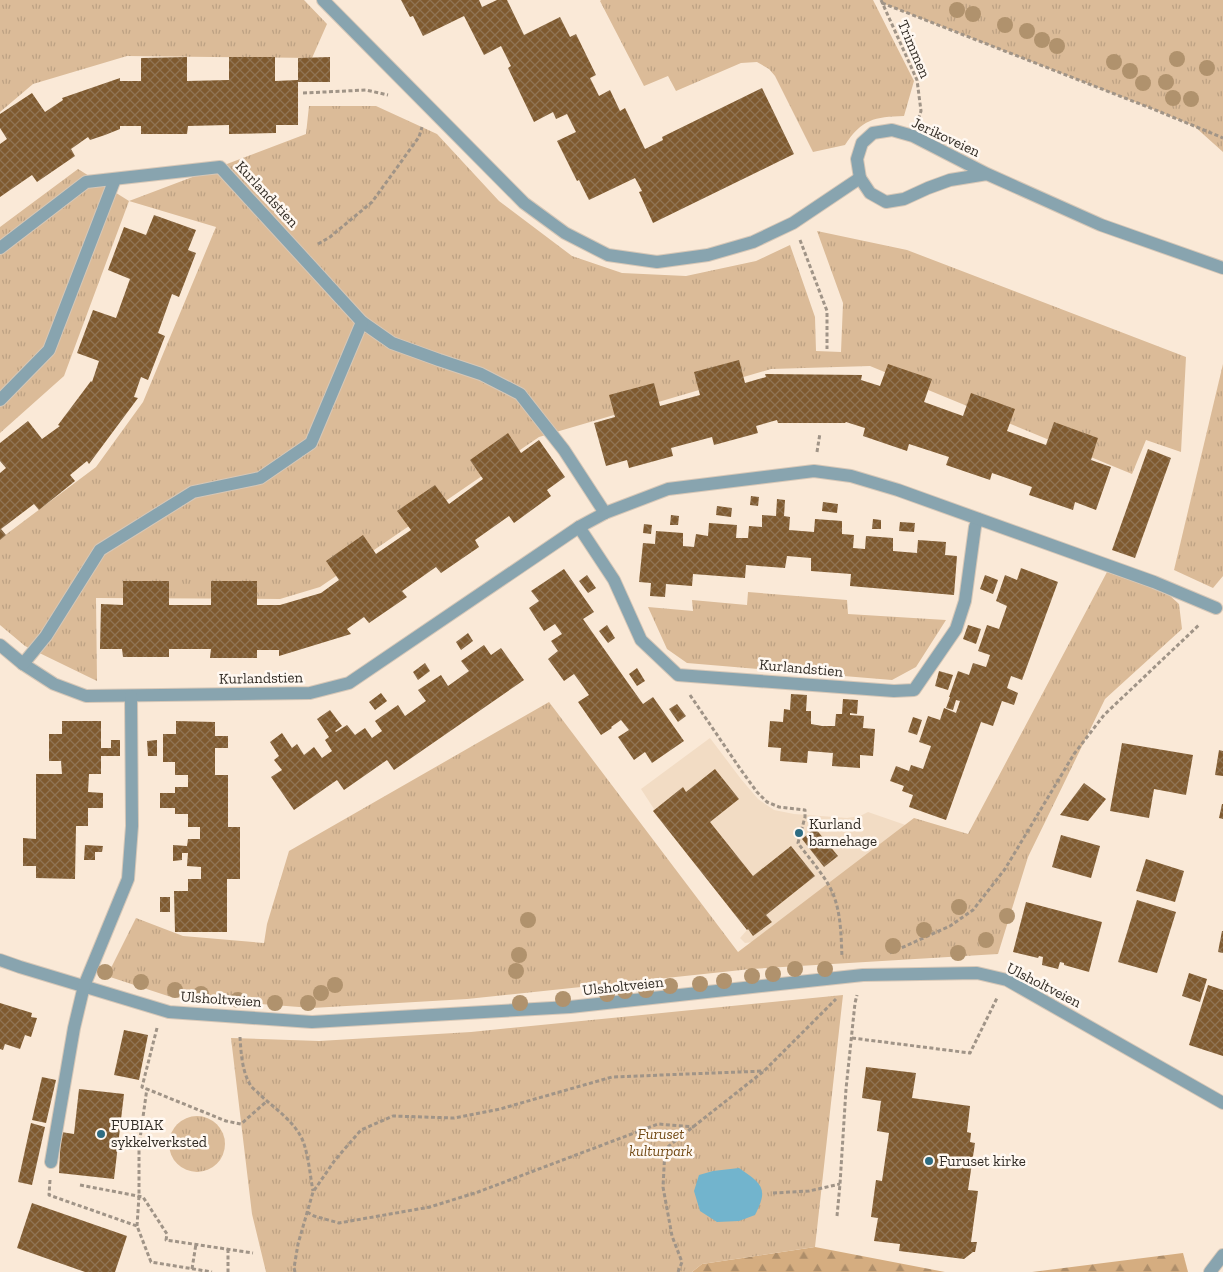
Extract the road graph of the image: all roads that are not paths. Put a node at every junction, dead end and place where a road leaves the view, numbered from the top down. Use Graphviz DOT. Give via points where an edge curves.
graph roads {
  1 [pos="324,0"];
  2 [pos="987,174"];
  3 [pos="114,178"];
  4 [pos="860,178"];
  5 [pos="0,248"];
  6 [pos="1223,268"];
  7 [pos="362,322"];
  8 [pos="0,400"];
  9 [pos="605,513"];
  10 [pos="978,519"];
  11 [pos="579,527"];
  12 [pos="1216,608"];
  13 [pos="0,645"];
  14 [pos="23,664"];
  15 [pos="131,696"];
  16 [pos="0,960"];
  17 [pos="84,986"];
  18 [pos="1223,1103"];
  19 [pos="51,1162"];
  20 [pos="1223,1255"];
  21 [pos="1210,1272"];
  1 -- 4 [label="street" via="524,203 564,233 608,255 657,262 708,255 752,242 793,223"];
  2 -- 4 [label="street, Jerikoveien" via="950,180 904,200 886,202 870,193"];
  2 -- 4 [label="street, Jerikoveien" via="913,136 892,130 873,133 862,143 857,158"];
  2 -- 6 [label="street, Jerikoveien" via="1101,225"];
  3 -- 5 [label="street, Kurlandstien" via="86,182"];
  3 -- 7 [label="street, Kurlandstien" via="220,167"];
  3 -- 8 [label="street" via="49,350"];
  7 -- 9 [label="street, Kurlandstien" via="392,343 481,374 520,394 564,450"];
  7 -- 14 [label="street" via="311,443 260,478 193,492 100,550 46,636"];
  9 -- 10 [label="street, Kurlandstien" via="668,490 814,471 870,481"];
  9 -- 11 [label="street, Kurlandstien"];
  10 -- 11 [label="street, Kurlandstien" via="965,601 956,629 914,690 894,691 678,675 641,640 614,580"];
  10 -- 12 [label="street, Kurlandstien" via="1154,582"];
  11 -- 15 [label="street, Kurlandstien" via="349,683 310,693"];
  13 -- 14 [label="street, Kurlandstien"];
  14 -- 15 [label="street, Kurlandstien" via="54,684 86,696"];
  15 -- 17 [label="street" via="132,826 128,879"];
  16 -- 17 [label="street, Ulsholtveien"];
  17 -- 18 [label="street, Ulsholtveien" via="170,1012 312,1022 570,1008 863,975 976,973 1007,980"];
  17 -- 19 [label="street"];
  20 -- 21 [label="street"];
}
